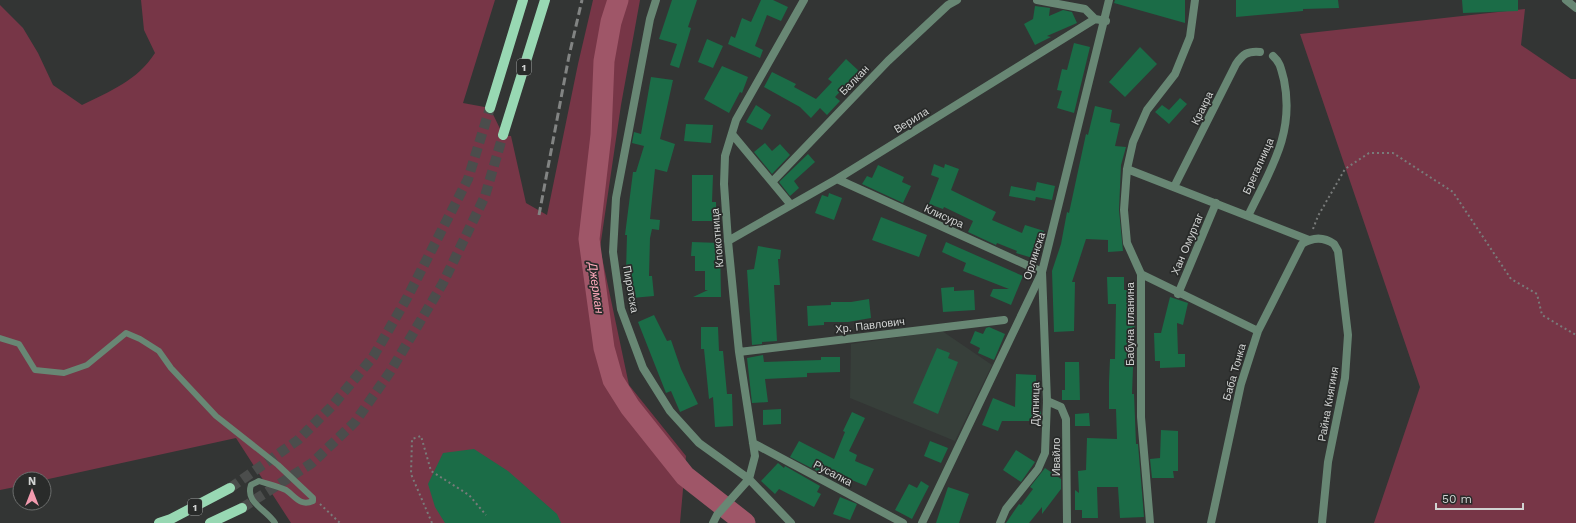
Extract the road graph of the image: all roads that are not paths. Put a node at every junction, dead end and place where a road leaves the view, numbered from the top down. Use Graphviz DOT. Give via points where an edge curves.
graph roads {
  1 [pos="523,0"];
  2 [pos="545,0"];
  3 [pos="656,0"];
  4 [pos="804,0"];
  5 [pos="957,0"];
  6 [pos="1037,0"];
  7 [pos="1110,0"];
  8 [pos="1195,0"];
  9 [pos="1566,0"];
  10 [pos="946,2"];
  11 [pos="1576,8"];
  12 [pos="1095,19"];
  13 [pos="1106,21"];
  14 [pos="1260,52"];
  15 [pos="1273,56"];
  16 [pos="490,108"];
  17 [pos="732,134"];
  18 [pos="503,135"];
  19 [pos="1127,169"];
  20 [pos="837,179"];
  21 [pos="772,182"];
  22 [pos="1174,187"];
  23 [pos="1216,203"];
  24 [pos="791,205"];
  25 [pos="1248,216"];
  26 [pos="1309,240"];
  27 [pos="728,241"];
  28 [pos="1042,272"];
  29 [pos="1141,274"];
  30 [pos="1178,294"];
  31 [pos="1004,320"];
  32 [pos="1258,331"];
  33 [pos="0,338"];
  34 [pos="739,352"];
  35 [pos="1047,400"];
  36 [pos="753,443"];
  37 [pos="749,479"];
  38 [pos="230,488"];
  39 [pos="242,508"];
  40 [pos="1006,509"];
  41 [pos="159,523"];
  42 [pos="210,523"];
  43 [pos="275,523"];
  44 [pos="713,523"];
  45 [pos="791,523"];
  46 [pos="903,523"];
  47 [pos="922,523"];
  48 [pos="993,523"];
  49 [pos="1000,523"];
  50 [pos="1067,523"];
  51 [pos="1150,523"];
  52 [pos="1211,523"];
  53 [pos="1322,523"];
  1 -- 16 [label="main road, 1"];
  2 -- 18 [label="main road, 1"];
  3 -- 37 [label="street, Пиротска" via="650,19 616,198 613,252 621,309 644,368 670,411 699,443"];
  4 -- 17 [label="street, Клокотница" via="736,120"];
  5 -- 10 [label="street, Балкан"];
  6 -- 12 [label="street" via="1085,9"];
  7 -- 13 [label="street, Орлинска"];
  8 -- 19 [label="street, Бабуна планина" via="1190,37 1175,74 1147,110 1132,142"];
  9 -- 11 [label="street"];
  10 -- 21 [label="street, Балкан"];
  12 -- 13 [label="street"];
  12 -- 20 [label="street, Верила"];
  13 -- 28 [label="street, Орлинска"];
  14 -- 22 [label="street, Кракра" via="1249,51 1243,54 1236,64"];
  15 -- 25 [label="street, Брегалница" via="1280,62 1286,91 1286,126 1279,151"];
  17 -- 21 [label="street"];
  17 -- 27 [label="street, Клокотница" via="725,156"];
  19 -- 22 [label="street, Райна Княгиня"];
  19 -- 29 [label="street, Бабуна планина" via="1124,210 1127,242"];
  20 -- 24 [label="street, Верила"];
  20 -- 28 [label="street, Клисура"];
  21 -- 24 [label="street"];
  22 -- 23 [label="street, Райна Княгиня"];
  23 -- 25 [label="street, Райна Княгиня"];
  23 -- 30 [label="street, Хан Омуртаг"];
  24 -- 27 [label="street, Верила"];
  25 -- 26 [label="street, Райна Княгиня"];
  26 -- 32 [label="street, Баба Тонка" via="1302,244"];
  26 -- 53 [label="street, Райна Княгиня" via="1320,238 1329,241 1338,251 1348,336 1346,378 1328,462"];
  27 -- 34 [label="street, Клокотница"];
  28 -- 35 [label="street, Дупница"];
  28 -- 47 [label="street, Орлинска"];
  29 -- 30 [label="street"];
  29 -- 51 [label="street, Бабуна планина" via="1141,417"];
  30 -- 32 [label="street"];
  31 -- 34 [label="street, Хр. Павлович"];
  32 -- 52 [label="street, Баба Тонка" via="1241,384"];
  33 -- 43 [label="lane" via="19,344 35,370 64,373 87,365 126,333 159,351 171,368 216,416 278,465 313,498 313,501 308,503 299,502 286,490 259,481 251,485 248,493 251,500 269,514"];
  34 -- 36 [label="street, Клокотница"];
  35 -- 40 [label="street, Дупница" via="1045,453 1038,469"];
  35 -- 50 [label="street, Ивайло" via="1061,407 1066,419"];
  36 -- 37 [label="street, Клокотница" via="755,456"];
  36 -- 46 [label="street, Русалка"];
  37 -- 44 [label="street, Клокотница"];
  37 -- 45 [label="street, Пиротска"];
  38 -- 41 [label="main road, 1"];
  39 -- 42 [label="main road, 1"];
  40 -- 48 [label="street"];
  40 -- 49 [label="street, Дупница"];
}
